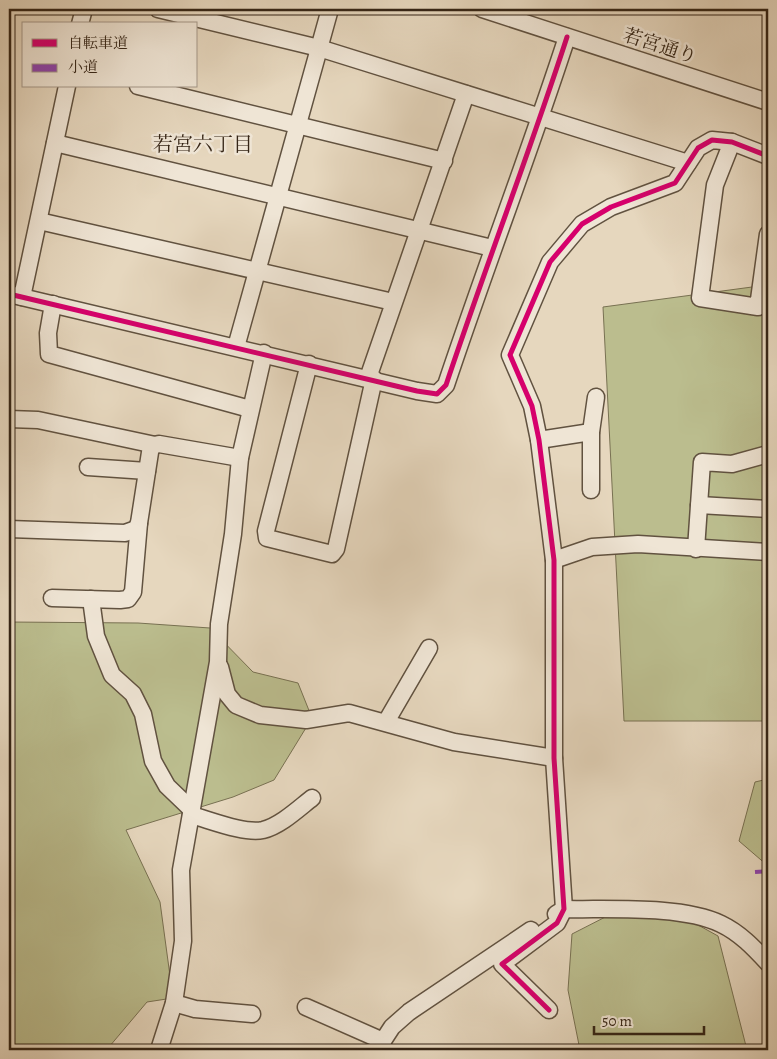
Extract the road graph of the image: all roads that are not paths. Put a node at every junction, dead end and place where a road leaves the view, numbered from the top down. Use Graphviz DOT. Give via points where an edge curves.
graph roads {
  1 [pos="84,9"];
  2 [pos="158,9"];
  3 [pos="330,9"];
  4 [pos="482,9"];
  5 [pos="81,22"];
  6 [pos="568,36"];
  7 [pos="319,48"];
  8 [pos="67,88"];
  9 [pos="146,88"];
  10 [pos="466,94"];
  11 [pos="768,102"];
  12 [pos="541,117"];
  13 [pos="298,125"];
  14 [pos="732,142"];
  15 [pos="55,143"];
  16 [pos="768,156"];
  17 [pos="444,161"];
  18 [pos="688,163"];
  19 [pos="278,197"];
  20 [pos="38,221"];
  21 [pos="420,231"];
  22 [pos="768,234"];
  23 [pos="492,248"];
  24 [pos="257,271"];
  25 [pos="16,295"];
  26 [pos="393,302"];
  27 [pos="53,304"];
  28 [pos="236,347"];
  29 [pos="264,354"];
  30 [pos="309,364"];
  31 [pos="371,378"];
  32 [pos="596,396"];
  33 [pos="250,409"];
  34 [pos="9,419"];
  35 [pos="591,432"];
  36 [pos="539,440"];
  37 [pos="155,445"];
  38 [pos="768,454"];
  39 [pos="240,458"];
  40 [pos="88,467"];
  41 [pos="147,471"];
  42 [pos="592,490"];
  43 [pos="699,506"];
  44 [pos="768,509"];
  45 [pos="139,523"];
  46 [pos="9,529"];
  47 [pos="696,549"];
  48 [pos="768,552"];
  49 [pos="554,560"];
  50 [pos="52,598"];
  51 [pos="91,599"];
  52 [pos="429,648"];
  53 [pos="218,662"];
  54 [pos="386,722"];
  55 [pos="554,758"];
  56 [pos="312,798"];
  57 [pos="191,812"];
  58 [pos="564,909"];
  59 [pos="768,963"];
  60 [pos="174,1004"];
  61 [pos="306,1007"];
  62 [pos="549,1010"];
  63 [pos="252,1014"];
  64 [pos="380,1046"];
  65 [pos="159,1050"];
  1 -- 5 [label="street"];
  2 -- 7 [label="street"];
  3 -- 7 [label="street"];
  4 -- 6 [label="street, 若宮通り"];
  6 -- 11 [label="street, 若宮通り"];
  6 -- 12 [label="street"];
  7 -- 10 [label="street"];
  7 -- 13 [label="street"];
  8 -- 15 [label="street"];
  9 -- 13 [label="street"];
  10 -- 12 [label="street"];
  10 -- 17 [label="street"];
  12 -- 18 [label="street"];
  12 -- 23 [label="street"];
  13 -- 17 [label="street"];
  13 -- 19 [label="street"];
  14 -- 16 [label="street"];
  14 -- 18 [label="street" via="712,140 698,148"];
  14 -- 22 [label="street" via="715,185 700,298 758,307"];
  15 -- 19 [label="street"];
  15 -- 20 [label="street"];
  17 -- 21 [label="street"];
  18 -- 36 [label="street" via="675,183 611,207 582,224 550,262 510,355 532,406"];
  19 -- 21 [label="street"];
  19 -- 24 [label="street"];
  20 -- 24 [label="street"];
  20 -- 25 [label="street"];
  21 -- 23 [label="street"];
  21 -- 26 [label="street"];
  23 -- 31 [label="street" via="446,385 437,394"];
  24 -- 26 [label="street"];
  24 -- 28 [label="street"];
  25 -- 27 [label="street"];
  26 -- 31 [label="street"];
  27 -- 28 [label="street"];
  27 -- 33 [label="street" via="48,333 49,354"];
  28 -- 29 [label="street"];
  29 -- 30 [label="street"];
  29 -- 33 [label="street"];
  30 -- 31 [label="street"];
  30 -- 31 [label="street" via="266,530 267,538 323,552 332,554 336,549"];
  32 -- 35 [label="street"];
  33 -- 39 [label="street"];
  34 -- 37 [label="street" via="38,420"];
  35 -- 36 [label="street"];
  35 -- 42 [label="street"];
  36 -- 49 [label="street"];
  37 -- 39 [label="street"];
  37 -- 41 [label="street" via="151,446"];
  38 -- 43 [label="street" via="732,464 702,462"];
  39 -- 53 [label="street" via="233,534 219,624"];
  40 -- 41 [label="street"];
  41 -- 45 [label="street"];
  43 -- 44 [label="street"];
  43 -- 47 [label="street"];
  45 -- 46 [label="street" via="136,529 126,533"];
  45 -- 51 [label="street" via="133,592 128,599"];
  47 -- 48 [label="street"];
  47 -- 49 [label="street" via="638,544 592,547"];
  49 -- 55 [label="street"];
  50 -- 51 [label="street"];
  51 -- 57 [label="street" via="96,636 112,675 133,694 142,714 153,761 167,786"];
  52 -- 54 [label="street"];
  53 -- 54 [label="street" via="227,694 236,705 260,715 306,720 349,713"];
  53 -- 57 [label="street"];
  54 -- 55 [label="street" via="454,742"];
  55 -- 58 [label="street"];
  56 -- 57 [label="street" via="264,830 236,827"];
  57 -- 60 [label="street" via="182,870 184,941"];
  58 -- 59 [label="street" via="702,916 740,936"];
  58 -- 62 [label="street" via="557,923 502,964"];
  58 -- 64 [label="street" via="409,1012 392,1027"];
  60 -- 63 [label="street"];
  60 -- 65 [label="street"];
  61 -- 64 [label="street"];
}
